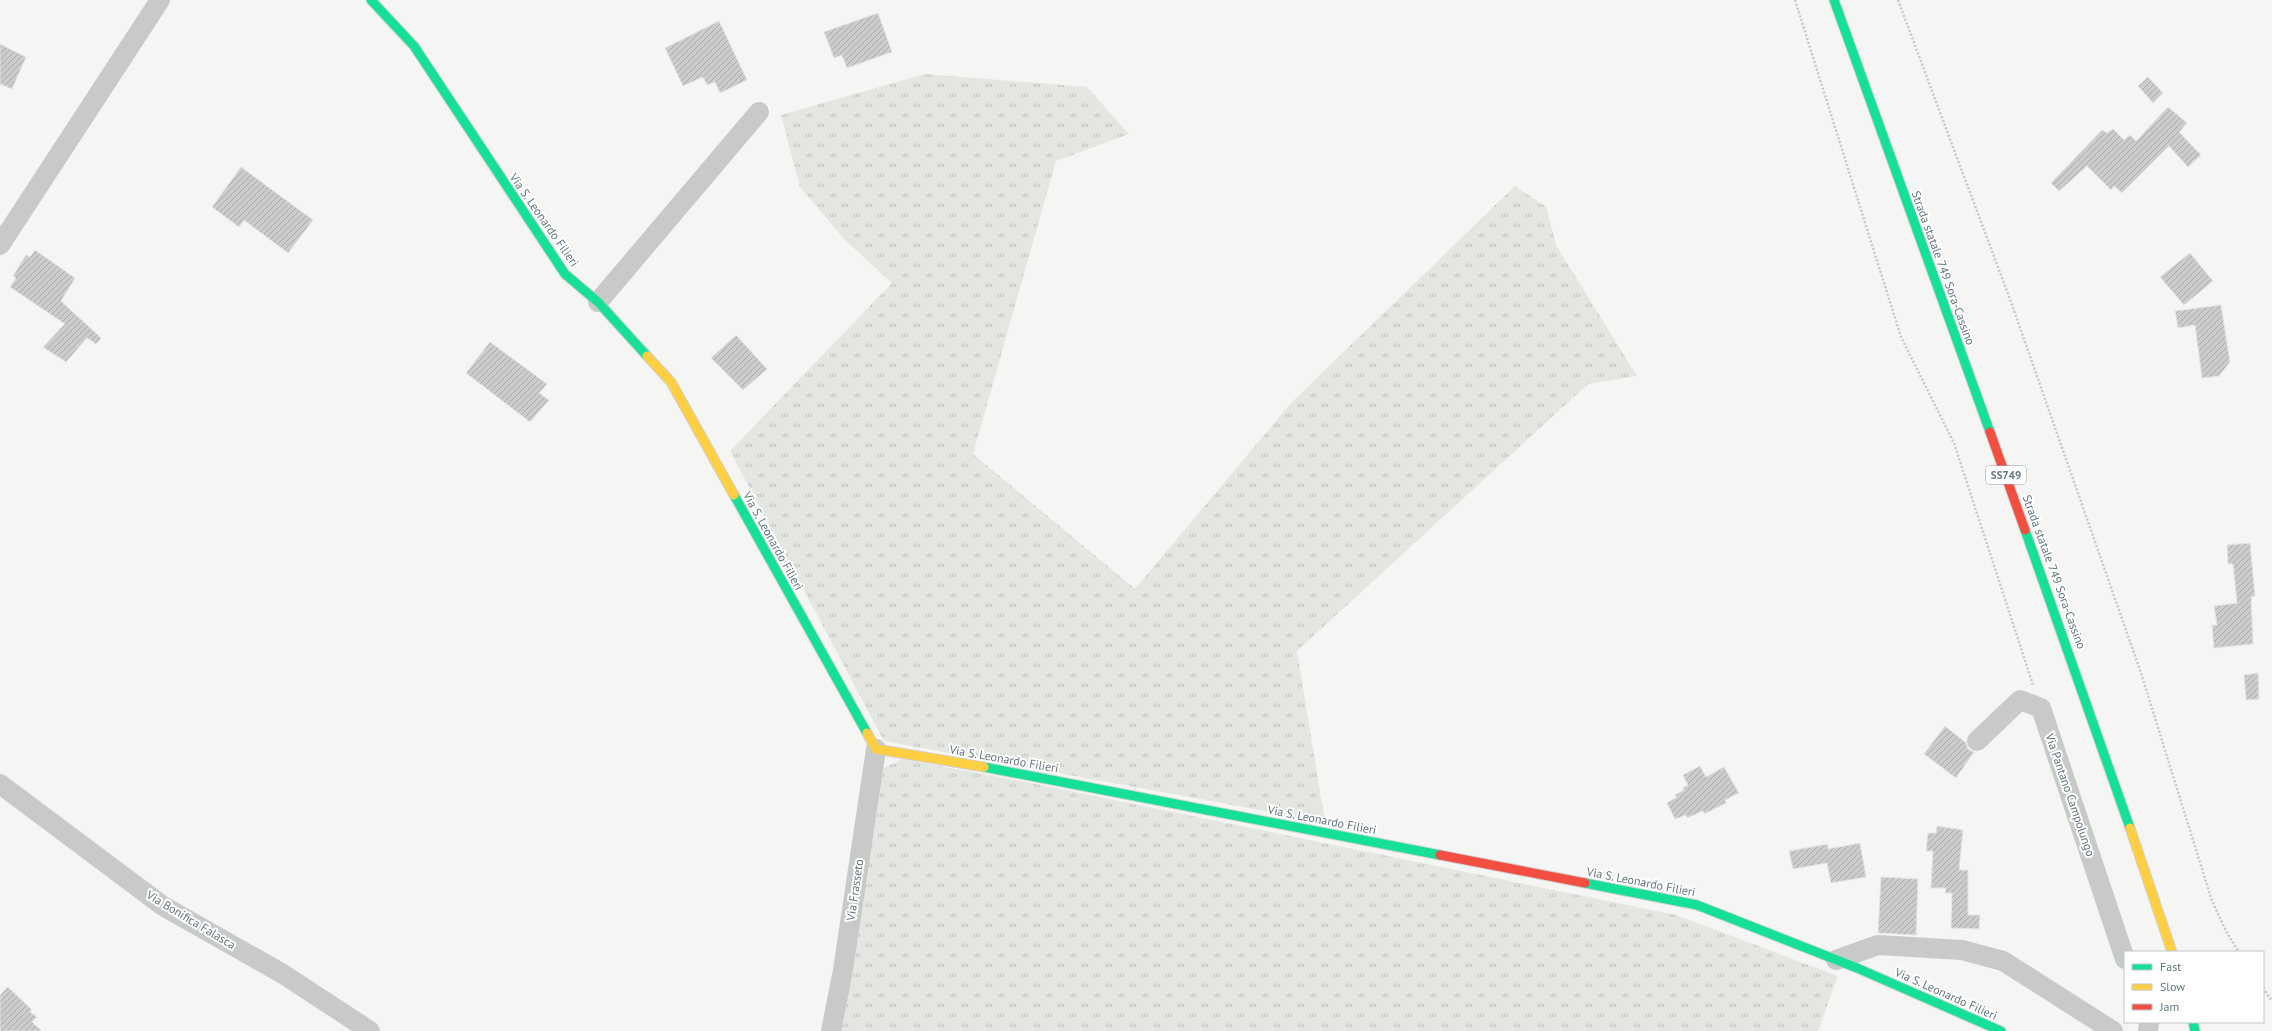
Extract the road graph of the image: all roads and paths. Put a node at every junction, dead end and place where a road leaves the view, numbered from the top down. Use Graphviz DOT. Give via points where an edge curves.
graph roads {
  1 [pos="160,0"];
  2 [pos="371,0"];
  3 [pos="1795,0"];
  4 [pos="1834,0"];
  5 [pos="1898,0"];
  6 [pos="759,112"];
  7 [pos="0,245"];
  8 [pos="598,302"];
  9 [pos="2041,708"];
  10 [pos="1977,741"];
  11 [pos="876,749"];
  12 [pos="0,784"];
  13 [pos="2172,951"];
  14 [pos="2239,951"];
  15 [pos="2124,956"];
  16 [pos="1836,960"];
  17 [pos="2264,989"];
  18 [pos="2272,1001"];
  19 [pos="370,1031"];
  20 [pos="831,1031"];
  21 [pos="2001,1031"];
  22 [pos="2113,1031"];
  1 -- 7 [label="street"];
  2 -- 8 [label="main road, Via S. Leonardo Filieri" via="414,46 565,274"];
  3 -- 9 [label="path" via="1901,336 1954,443"];
  4 -- 13 [label="main road, Strada statale 749 Sora-Cassino / SS749" via="2071,656"];
  5 -- 14 [label="path" via="2011,302 2141,673 2212,901 2227,934"];
  6 -- 8 [label="street"];
  8 -- 11 [label="main road, Via S. Leonardo Filieri" via="671,382"];
  9 -- 10 [label="street" via="2020,700"];
  9 -- 15 [label="street, Via Pantano Campolungo"];
  11 -- 16 [label="main road, Via S. Leonardo Filieri" via="996,769 1697,905"];
  11 -- 20 [label="street, Via Frasseto" via="843,970"];
  12 -- 19 [label="street, Via Bonifica Falasca" via="163,906 283,974"];
  16 -- 21 [label="main road, Via S. Leonardo Filieri"];
  16 -- 22 [label="street" via="1878,945 1962,950 2003,961"];
  17 -- 18 [label="path"];
}
